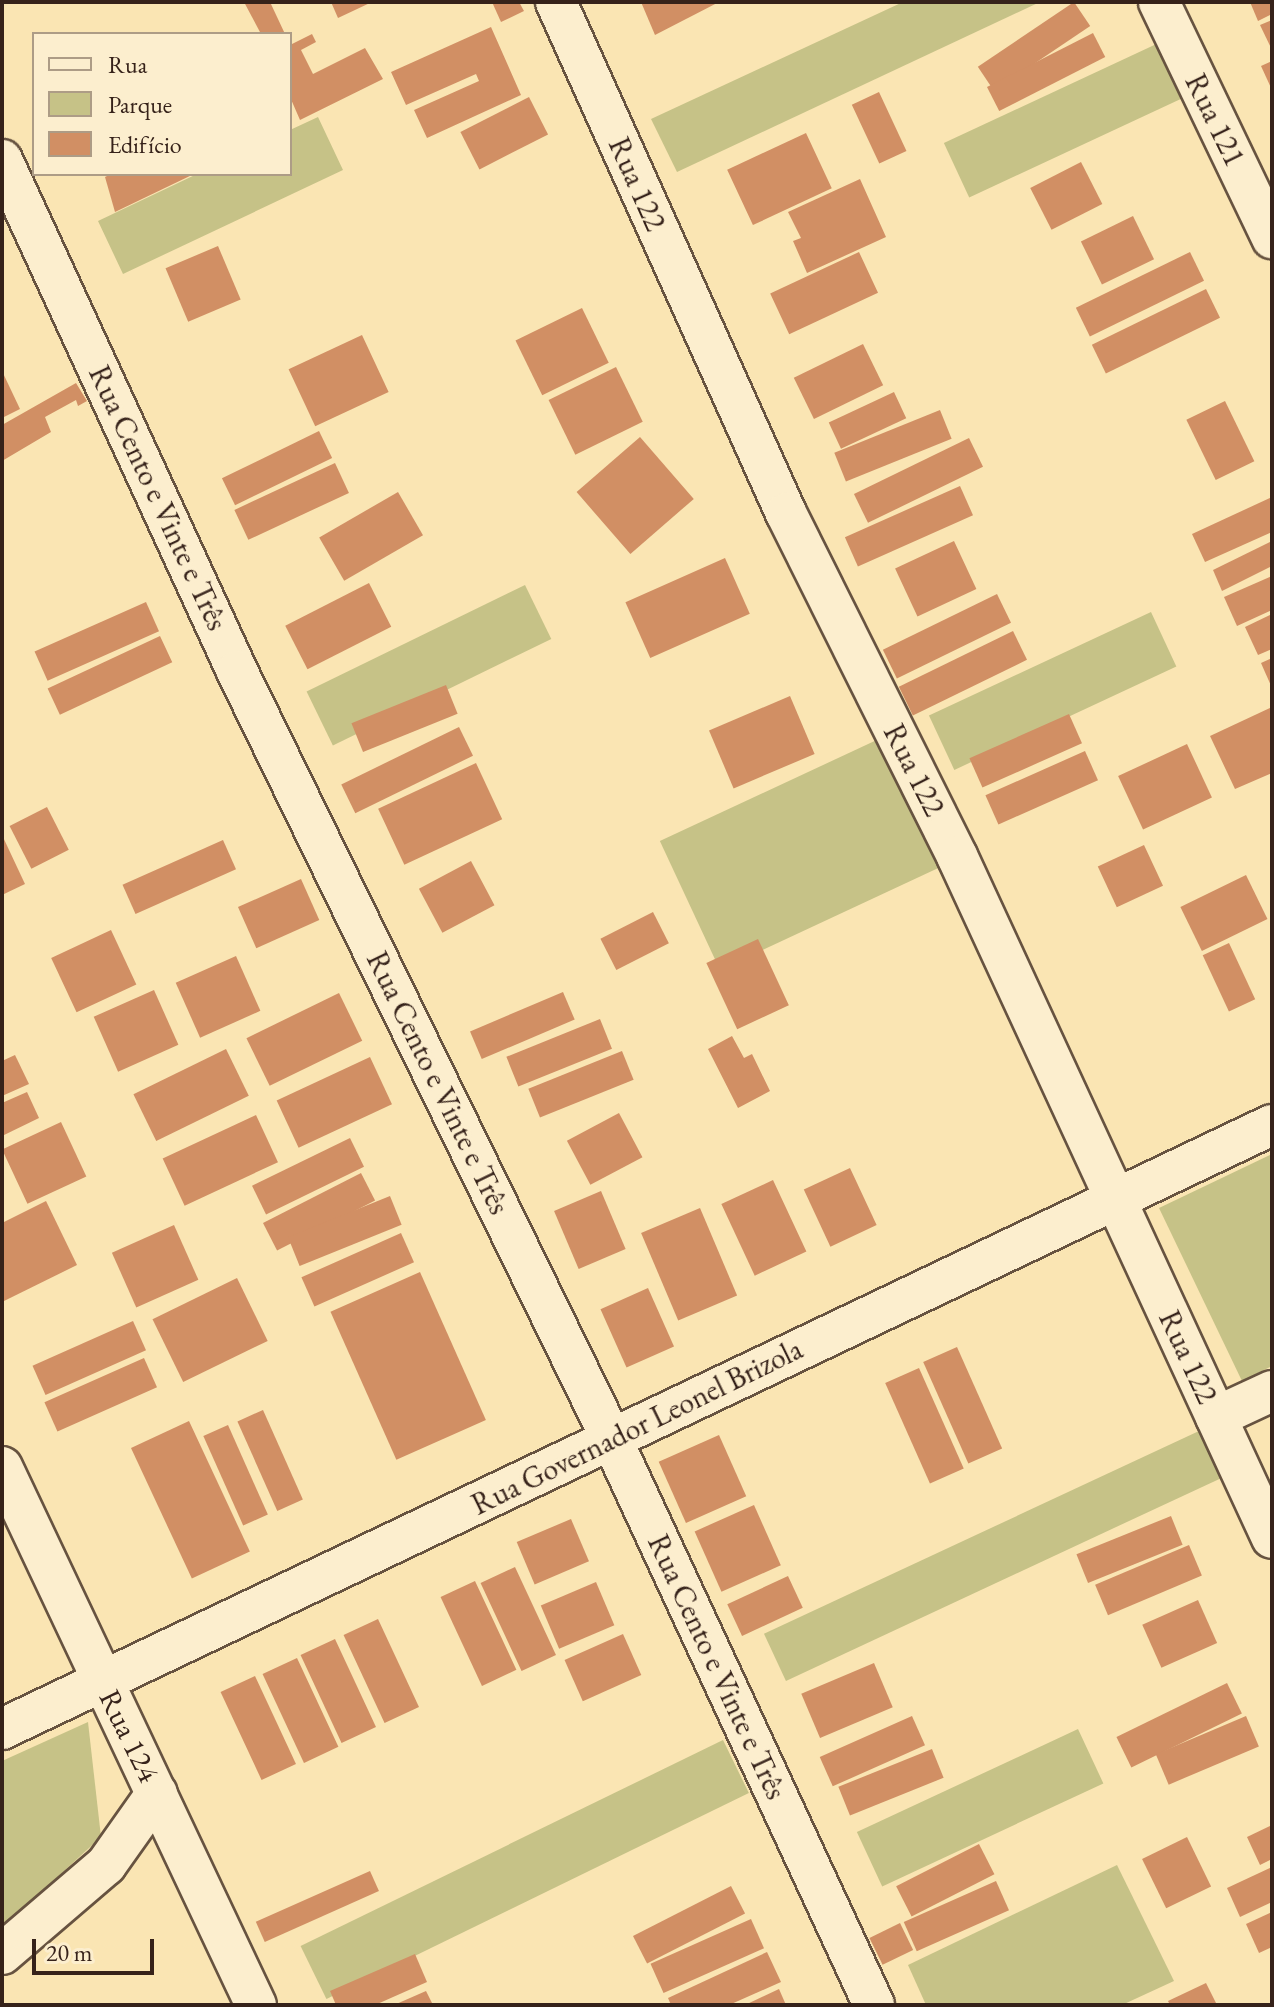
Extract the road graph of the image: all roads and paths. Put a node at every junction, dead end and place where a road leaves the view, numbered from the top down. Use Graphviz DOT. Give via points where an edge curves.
graph roads {
  1 [pos="556,2"];
  2 [pos="1159,2"];
  3 [pos="2,160"];
  4 [pos="1272,238"];
  5 [pos="1272,1125"];
  6 [pos="1114,1198"];
  7 [pos="1272,1391"];
  8 [pos="1216,1417"];
  9 [pos="612,1440"];
  10 [pos="2,1467"];
  11 [pos="1272,1538"];
  12 [pos="103,1683"];
  13 [pos="2,1729"];
  14 [pos="157,1793"];
  15 [pos="2,1954"];
  16 [pos="256,2005"];
  17 [pos="874,2005"];
  1 -- 6 [label="street, Rua 122" via="786,513 957,856"];
  2 -- 4 [label="street, Rua 121"];
  3 -- 9 [label="street, Rua Cento e Vinte e Três" via="237,671"];
  5 -- 6 [label="street, Rua Governador Leonel Brizola"];
  6 -- 8 [label="street, Rua 122"];
  6 -- 9 [label="street, Rua Governador Leonel Brizola"];
  7 -- 8 [label="street"];
  8 -- 11 [label="street, Rua 122"];
  9 -- 12 [label="street, Rua Governador Leonel Brizola"];
  9 -- 17 [label="street, Rua Cento e Vinte e Três"];
  10 -- 12 [label="street, Rua 124"];
  12 -- 13 [label="street, Rua Governador Leonel Brizola"];
  12 -- 14 [label="street, Rua 124"];
  14 -- 15 [label="street" via="106,1865"];
  14 -- 16 [label="street, Rua 124"];
}
